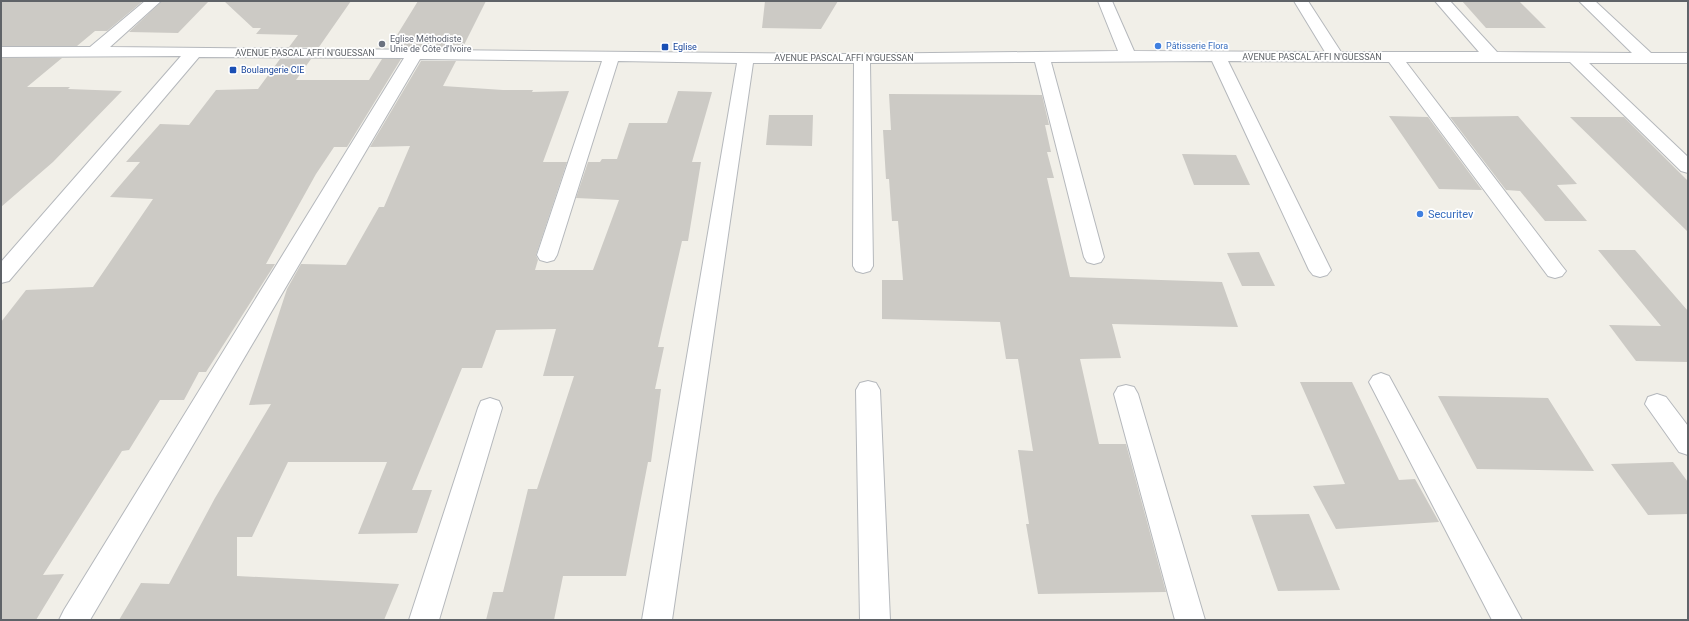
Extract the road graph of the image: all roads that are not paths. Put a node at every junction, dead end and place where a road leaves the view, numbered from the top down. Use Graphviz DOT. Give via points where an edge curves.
graph roads {
  1 [pos="154,1"];
  2 [pos="1105,1"];
  3 [pos="1300,1"];
  4 [pos="1442,1"];
  5 [pos="1586,1"];
  6 [pos="95,51"];
  7 [pos="1,52"];
  8 [pos="194,52"];
  9 [pos="415,54"];
  10 [pos="612,56"];
  11 [pos="1128,56"];
  12 [pos="1336,56"];
  13 [pos="1393,56"];
  14 [pos="1218,57"];
  15 [pos="1492,57"];
  16 [pos="1574,57"];
  17 [pos="1646,57"];
  18 [pos="746,58"];
  19 [pos="862,58"];
  20 [pos="1042,58"];
  21 [pos="1688,58"];
  22 [pos="1688,167"];
  23 [pos="547,254"];
  24 [pos="1094,257"];
  25 [pos="863,266"];
  26 [pos="1320,270"];
  27 [pos="1555,271"];
  28 [pos="1,276"];
  29 [pos="1381,382"];
  30 [pos="868,390"];
  31 [pos="1126,394"];
  32 [pos="1656,404"];
  33 [pos="490,408"];
  34 [pos="1688,445"];
  35 [pos="74,620"];
  36 [pos="424,620"];
  37 [pos="656,620"];
  38 [pos="875,620"];
  39 [pos="1190,620"];
  40 [pos="1507,620"];
  1 -- 6 [label="street"];
  2 -- 11 [label="street"];
  3 -- 12 [label="street"];
  4 -- 15 [label="street"];
  5 -- 17 [label="street"];
  6 -- 7 [label="street, AVENUE PASCAL AFFI N'GUESSAN"];
  6 -- 8 [label="street, AVENUE PASCAL AFFI N'GUESSAN"];
  8 -- 9 [label="street, AVENUE PASCAL AFFI N'GUESSAN"];
  8 -- 28 [label="street"];
  9 -- 10 [label="street, AVENUE PASCAL AFFI N'GUESSAN"];
  9 -- 35 [label="street"];
  10 -- 18 [label="street, AVENUE PASCAL AFFI N'GUESSAN"];
  10 -- 23 [label="street"];
  11 -- 14 [label="street, AVENUE PASCAL AFFI N'GUESSAN"];
  11 -- 20 [label="street, AVENUE PASCAL AFFI N'GUESSAN"];
  12 -- 13 [label="street, AVENUE PASCAL AFFI N'GUESSAN"];
  12 -- 14 [label="street, AVENUE PASCAL AFFI N'GUESSAN"];
  13 -- 15 [label="street, AVENUE PASCAL AFFI N'GUESSAN"];
  13 -- 27 [label="street"];
  14 -- 26 [label="street"];
  15 -- 16 [label="street, AVENUE PASCAL AFFI N'GUESSAN"];
  16 -- 17 [label="street, AVENUE PASCAL AFFI N'GUESSAN"];
  16 -- 22 [label="street"];
  17 -- 21 [label="street, AVENUE PASCAL AFFI N'GUESSAN"];
  18 -- 19 [label="street, AVENUE PASCAL AFFI N'GUESSAN"];
  18 -- 37 [label="street"];
  19 -- 20 [label="street, AVENUE PASCAL AFFI N'GUESSAN"];
  19 -- 25 [label="street"];
  20 -- 24 [label="street"];
  29 -- 40 [label="street"];
  30 -- 38 [label="street"];
  31 -- 39 [label="street"];
  32 -- 34 [label="street"];
  33 -- 36 [label="street"];
}
